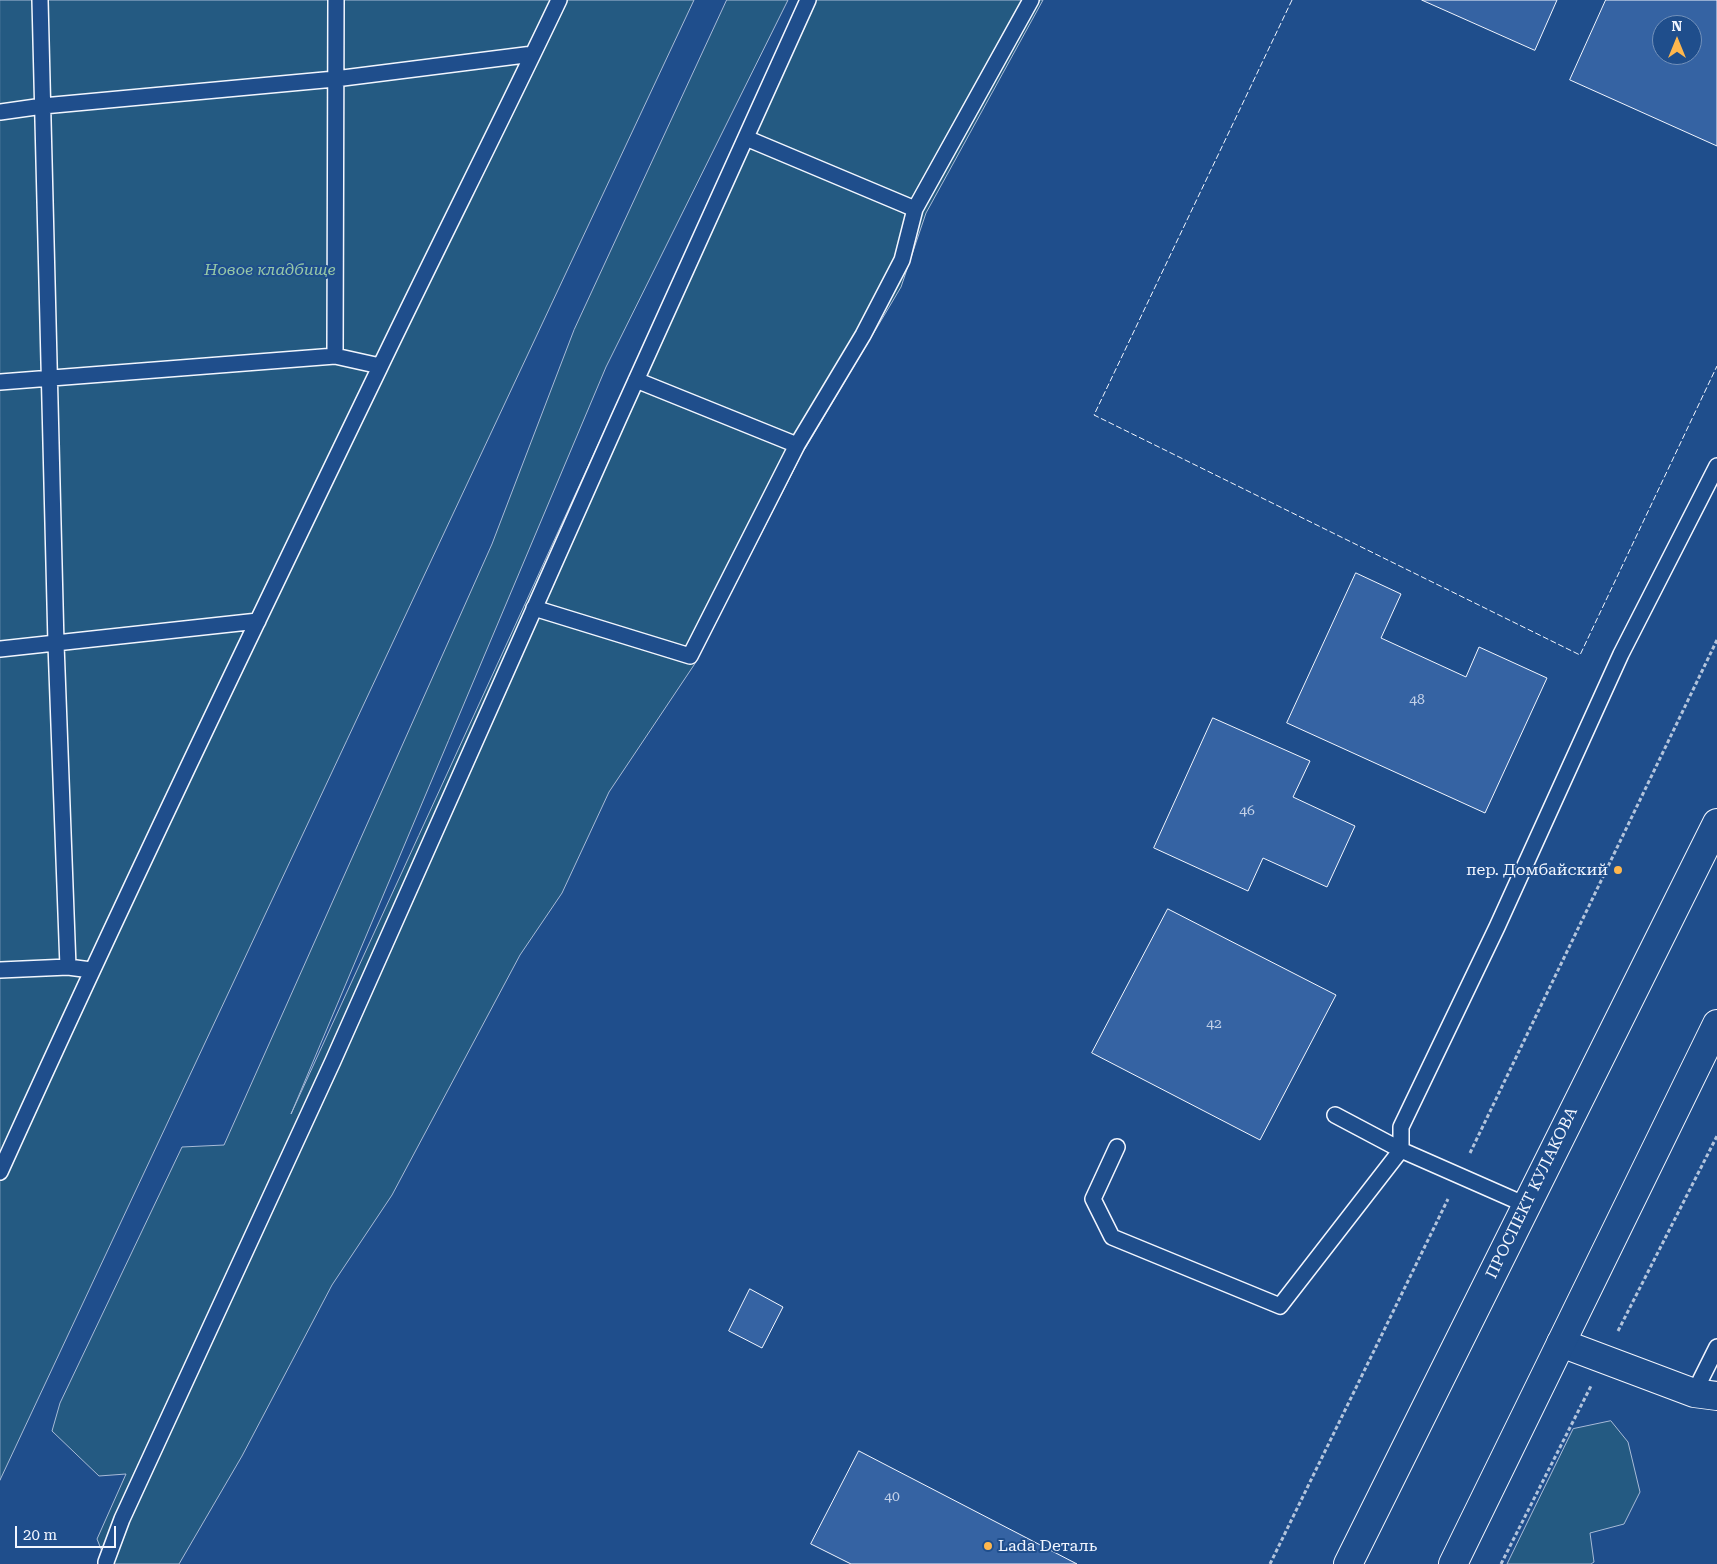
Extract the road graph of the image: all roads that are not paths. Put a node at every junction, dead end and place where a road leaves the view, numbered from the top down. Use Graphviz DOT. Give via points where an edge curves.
graph roads {
  1 [pos="40,0"];
  2 [pos="336,0"];
  3 [pos="559,0"];
  4 [pos="808,0"];
  5 [pos="1031,0"];
  6 [pos="533,54"];
  7 [pos="335,79"];
  8 [pos="43,106"];
  9 [pos="0,112"];
  10 [pos="746,138"];
  11 [pos="915,209"];
  12 [pos="335,356"];
  13 [pos="380,366"];
  14 [pos="49,379"];
  15 [pos="636,380"];
  16 [pos="0,382"];
  17 [pos="797,445"];
  18 [pos="1717,466"];
  19 [pos="534,608"];
  20 [pos="258,621"];
  21 [pos="56,644"];
  22 [pos="0,649"];
  23 [pos="1717,823"];
  24 [pos="68,967"];
  25 [pos="0,970"];
  26 [pos="92,970"];
  27 [pos="1717,1024"];
  28 [pos="1335,1115"];
  29 [pos="1116,1147"];
  30 [pos="1401,1150"];
  31 [pos="0,1172"];
  32 [pos="1526,1206"];
  33 [pos="1561,1344"];
  34 [pos="1717,1347"];
  35 [pos="1706,1394"];
  36 [pos="106,1564"];
  37 [pos="1348,1564"];
  38 [pos="1452,1564"];
  1 -- 8 [label="lane"];
  2 -- 7 [label="lane"];
  3 -- 6 [label="lane"];
  4 -- 10 [label="lane"];
  5 -- 11 [label="lane"];
  6 -- 7 [label="lane"];
  6 -- 13 [label="lane"];
  7 -- 8 [label="lane"];
  7 -- 12 [label="lane"];
  8 -- 9 [label="lane"];
  8 -- 14 [label="lane"];
  10 -- 11 [label="lane"];
  10 -- 15 [label="lane"];
  11 -- 17 [label="lane" via="902,260 863,335"];
  12 -- 13 [label="lane"];
  12 -- 14 [label="lane"];
  13 -- 20 [label="lane"];
  14 -- 16 [label="lane"];
  14 -- 21 [label="lane"];
  15 -- 17 [label="lane"];
  15 -- 19 [label="lane"];
  17 -- 19 [label="lane" via="690,656"];
  18 -- 30 [label="lane" via="1621,654 1498,927 1401,1127"];
  19 -- 36 [label="lane" via="333,1061 122,1519"];
  20 -- 21 [label="lane"];
  20 -- 26 [label="lane"];
  21 -- 22 [label="lane"];
  21 -- 24 [label="lane"];
  23 -- 32 [label="main road, ПРОСПЕКТ КУЛАКОВА"];
  24 -- 25 [label="lane"];
  24 -- 26 [label="lane"];
  26 -- 31 [label="lane"];
  27 -- 33 [label="main road"];
  28 -- 30 [label="lane"];
  29 -- 30 [label="lane" via="1093,1199 1112,1237 1280,1306"];
  30 -- 32 [label="lane"];
  32 -- 37 [label="main road, ПРОСПЕКТ КУЛАКОВА"];
  33 -- 35 [label="main road"];
  33 -- 38 [label="main road"];
  34 -- 35 [label="lane"];
}
